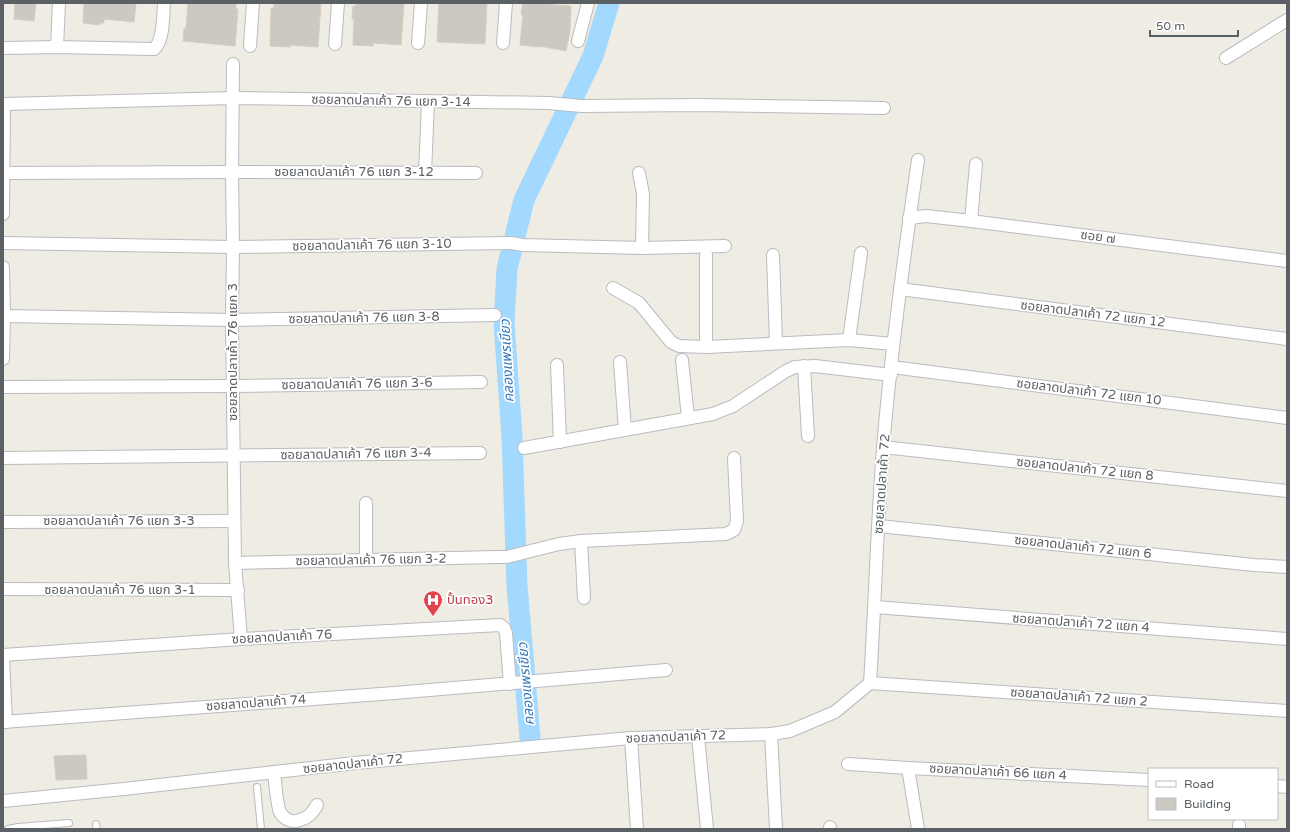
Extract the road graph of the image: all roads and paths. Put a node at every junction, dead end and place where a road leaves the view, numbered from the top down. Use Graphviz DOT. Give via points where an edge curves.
graph roads {
  1 [pos="59,3"];
  2 [pos="164,3"];
  3 [pos="253,3"];
  4 [pos="338,3"];
  5 [pos="421,3"];
  6 [pos="506,3"];
  7 [pos="588,3"];
  8 [pos="1287,20"];
  9 [pos="578,41"];
  10 [pos="418,43"];
  11 [pos="503,43"];
  12 [pos="335,44"];
  13 [pos="250,46"];
  14 [pos="57,47"];
  15 [pos="3,48"];
  16 [pos="1226,58"];
  17 [pos="233,64"];
  18 [pos="233,98"];
  19 [pos="428,102"];
  20 [pos="4,104"];
  21 [pos="884,108"];
  22 [pos="918,160"];
  23 [pos="976,164"];
  24 [pos="232,172"];
  25 [pos="4,173"];
  26 [pos="425,173"];
  27 [pos="476,173"];
  28 [pos="640,173"];
  29 [pos="3,214"];
  30 [pos="909,218"];
  31 [pos="971,221"];
  32 [pos="3,243"];
  33 [pos="234,246"];
  34 [pos="725,246"];
  35 [pos="642,248"];
  36 [pos="861,253"];
  37 [pos="706,255"];
  38 [pos="774,255"];
  39 [pos="1287,261"];
  40 [pos="3,267"];
  41 [pos="613,288"];
  42 [pos="900,289"];
  43 [pos="495,315"];
  44 [pos="4,316"];
  45 [pos="232,320"];
  46 [pos="1287,339"];
  47 [pos="849,340"];
  48 [pos="776,343"];
  49 [pos="894,344"];
  50 [pos="706,347"];
  51 [pos="3,359"];
  52 [pos="682,360"];
  53 [pos="620,362"];
  54 [pos="557,365"];
  55 [pos="804,366"];
  56 [pos="891,371"];
  57 [pos="481,382"];
  58 [pos="234,386"];
  59 [pos="3,387"];
  60 [pos="688,418"];
  61 [pos="1287,418"];
  62 [pos="625,430"];
  63 [pos="808,436"];
  64 [pos="560,442"];
  65 [pos="884,447"];
  66 [pos="524,448"];
  67 [pos="480,453"];
  68 [pos="233,455"];
  69 [pos="3,458"];
  70 [pos="734,458"];
  71 [pos="1287,491"];
  72 [pos="366,503"];
  73 [pos="234,521"];
  74 [pos="3,522"];
  75 [pos="879,526"];
  76 [pos="581,541"];
  77 [pos="366,560"];
  78 [pos="235,563"];
  79 [pos="1287,567"];
  80 [pos="3,589"];
  81 [pos="238,590"];
  82 [pos="584,598"];
  83 [pos="875,607"];
  84 [pos="241,639"];
  85 [pos="1287,639"];
  86 [pos="3,657"];
  87 [pos="666,670"];
  88 [pos="521,682"];
  89 [pos="870,683"];
  90 [pos="1287,711"];
  91 [pos="4,722"];
  92 [pos="771,734"];
  93 [pos="698,736"];
  94 [pos="631,738"];
  95 [pos="848,764"];
  96 [pos="908,768"];
  97 [pos="274,772"];
  98 [pos="1148,780"];
  99 [pos="257,787"];
  100 [pos="3,801"];
  101 [pos="318,805"];
  102 [pos="69,823"];
  103 [pos="8,829"];
  104 [pos="261,829"];
  105 [pos="637,829"];
  106 [pos="707,829"];
  107 [pos="776,829"];
  108 [pos="918,829"];
  1 -- 14 [label="street"];
  2 -- 14 [label="street" via="161,38 154,49"];
  3 -- 13 [label="street"];
  4 -- 12 [label="street"];
  5 -- 10 [label="street"];
  6 -- 11 [label="street"];
  7 -- 9 [label="street"];
  8 -- 16 [label="street"];
  14 -- 15 [label="street"];
  17 -- 18 [label="street, ซอยลาดปลาเค้า 76 แยก 3"];
  18 -- 19 [label="street, ซอยลาดปลาเค้า 76 แยก 3-14"];
  18 -- 20 [label="street, ซอยลาดปลาเค้า 76 แยก 3-14"];
  18 -- 24 [label="street, ซอยลาดปลาเค้า 76 แยก 3"];
  19 -- 21 [label="street, ซอยลาดปลาเค้า 76 แยก 3-14"];
  19 -- 26 [label="street"];
  20 -- 25 [label="street"];
  22 -- 30 [label="street, ซอยลาดปลาเค้า 72"];
  23 -- 31 [label="street"];
  24 -- 25 [label="street, ซอยลาดปลาเค้า 76 แยก 3-12"];
  24 -- 26 [label="street, ซอยลาดปลาเค้า 76 แยก 3-12"];
  24 -- 33 [label="street, ซอยลาดปลาเค้า 76 แยก 3"];
  25 -- 29 [label="street"];
  26 -- 27 [label="street, ซอยลาดปลาเค้า 76 แยก 3-12"];
  28 -- 35 [label="street" via="643,194"];
  30 -- 31 [label="street, ซอย ๗" via="926,216"];
  30 -- 42 [label="street, ซอยลาดปลาเค้า 72"];
  31 -- 39 [label="street, ซอย ๗"];
  32 -- 33 [label="street, ซอยลาดปลาเค้า 76 แยก 3-10"];
  33 -- 35 [label="street, ซอยลาดปลาเค้า 76 แยก 3-10" via="511,243"];
  33 -- 45 [label="street, ซอยลาดปลาเค้า 76 แยก 3"];
  34 -- 35 [label="street, ซอยลาดปลาเค้า 76 แยก 3-10"];
  36 -- 47 [label="street"];
  37 -- 50 [label="street"];
  38 -- 48 [label="street"];
  40 -- 44 [label="street"];
  41 -- 50 [label="street" via="639,304 671,342 680,346"];
  42 -- 46 [label="street, ซอยลาดปลาเค้า 72 แยก 12"];
  42 -- 49 [label="street, ซอยลาดปลาเค้า 72"];
  43 -- 45 [label="street, ซอยลาดปลาเค้า 76 แยก 3-8"];
  44 -- 45 [label="street, ซอยลาดปลาเค้า 76 แยก 3-8"];
  44 -- 51 [label="street"];
  45 -- 58 [label="street, ซอยลาดปลาเค้า 76 แยก 3"];
  47 -- 48 [label="street"];
  47 -- 49 [label="street"];
  48 -- 50 [label="street"];
  49 -- 56 [label="street, ซอยลาดปลาเค้า 72"];
  52 -- 60 [label="street"];
  53 -- 62 [label="street"];
  54 -- 64 [label="street"];
  55 -- 56 [label="street, ซอยลาดปลาเค้า 72 แยก 10"];
  55 -- 60 [label="street, ซอยลาดปลาเค้า 72 แยก 10" via="786,371 733,406 712,414"];
  55 -- 63 [label="street"];
  56 -- 61 [label="street, ซอยลาดปลาเค้า 72 แยก 10"];
  56 -- 65 [label="street, ซอยลาดปลาเค้า 72"];
  57 -- 58 [label="street, ซอยลาดปลาเค้า 76 แยก 3-6"];
  58 -- 59 [label="street, ซอยลาดปลาเค้า 76 แยก 3-6"];
  58 -- 68 [label="street, ซอยลาดปลาเค้า 76 แยก 3"];
  60 -- 62 [label="street, ซอยลาดปลาเค้า 72 แยก 10"];
  62 -- 64 [label="street, ซอยลาดปลาเค้า 72 แยก 10"];
  64 -- 66 [label="street, ซอยลาดปลาเค้า 72 แยก 10"];
  65 -- 71 [label="street, ซอยลาดปลาเค้า 72 แยก 8"];
  65 -- 75 [label="street, ซอยลาดปลาเค้า 72"];
  67 -- 68 [label="street, ซอยลาดปลาเค้า 76 แยก 3-4"];
  68 -- 69 [label="street, ซอยลาดปลาเค้า 76 แยก 3-4"];
  68 -- 73 [label="street, ซอยลาดปลาเค้า 76 แยก 3"];
  70 -- 76 [label="street, ซอยลาดปลาเค้า 76 แยก 3-2" via="737,521 734,530 726,534"];
  72 -- 77 [label="street"];
  73 -- 74 [label="street, ซอยลาดปลาเค้า 76 แยก 3-3"];
  73 -- 78 [label="street, ซอยลาดปลาเค้า 76 แยก 3"];
  75 -- 79 [label="street, ซอยลาดปลาเค้า 72 แยก 6"];
  75 -- 83 [label="street, ซอยลาดปลาเค้า 72"];
  76 -- 77 [label="street, ซอยลาดปลาเค้า 76 แยก 3-2" via="507,556"];
  76 -- 82 [label="street"];
  77 -- 78 [label="street, ซอยลาดปลาเค้า 76 แยก 3-2"];
  78 -- 81 [label="street, ซอยลาดปลาเค้า 76 แยก 3"];
  80 -- 81 [label="street, ซอยลาดปลาเค้า 76 แยก 3-1"];
  81 -- 84 [label="street, ซอยลาดปลาเค้า 76 แยก 3"];
  83 -- 85 [label="street, ซอยลาดปลาเค้า 72 แยก 4"];
  83 -- 89 [label="street, ซอยลาดปลาเค้า 72"];
  84 -- 86 [label="street, ซอยลาดปลาเค้า 76"];
  84 -- 88 [label="street, ซอยลาดปลาเค้า 76" via="500,625 506,633"];
  86 -- 91 [label="street"];
  87 -- 88 [label="street, ซอยลาดปลาเค้า 74"];
  88 -- 91 [label="street, ซอยลาดปลาเค้า 74"];
  89 -- 90 [label="street, ซอยลาดปลาเค้า 72 แยก 2"];
  89 -- 92 [label="street, ซอยลาดปลาเค้า 72" via="835,712 790,731"];
  92 -- 93 [label="street, ซอยลาดปลาเค้า 72"];
  92 -- 107 [label="street"];
  93 -- 94 [label="street, ซอยลาดปลาเค้า 72"];
  93 -- 106 [label="street"];
  94 -- 97 [label="street, ซอยลาดปลาเค้า 72"];
  94 -- 105 [label="street"];
  95 -- 96 [label="street, ซอยลาดปลาเค้า 66 แยก 4"];
  96 -- 98 [label="street, ซอยลาดปลาเค้า 66 แยก 4"];
  96 -- 108 [label="street"];
  97 -- 100 [label="street, ซอยลาดปลาเค้า 72"];
  97 -- 101 [label="street" via="280,812 285,817 291,821 307,818"];
  99 -- 104 [label="lane"];
  102 -- 103 [label="lane"];
}
